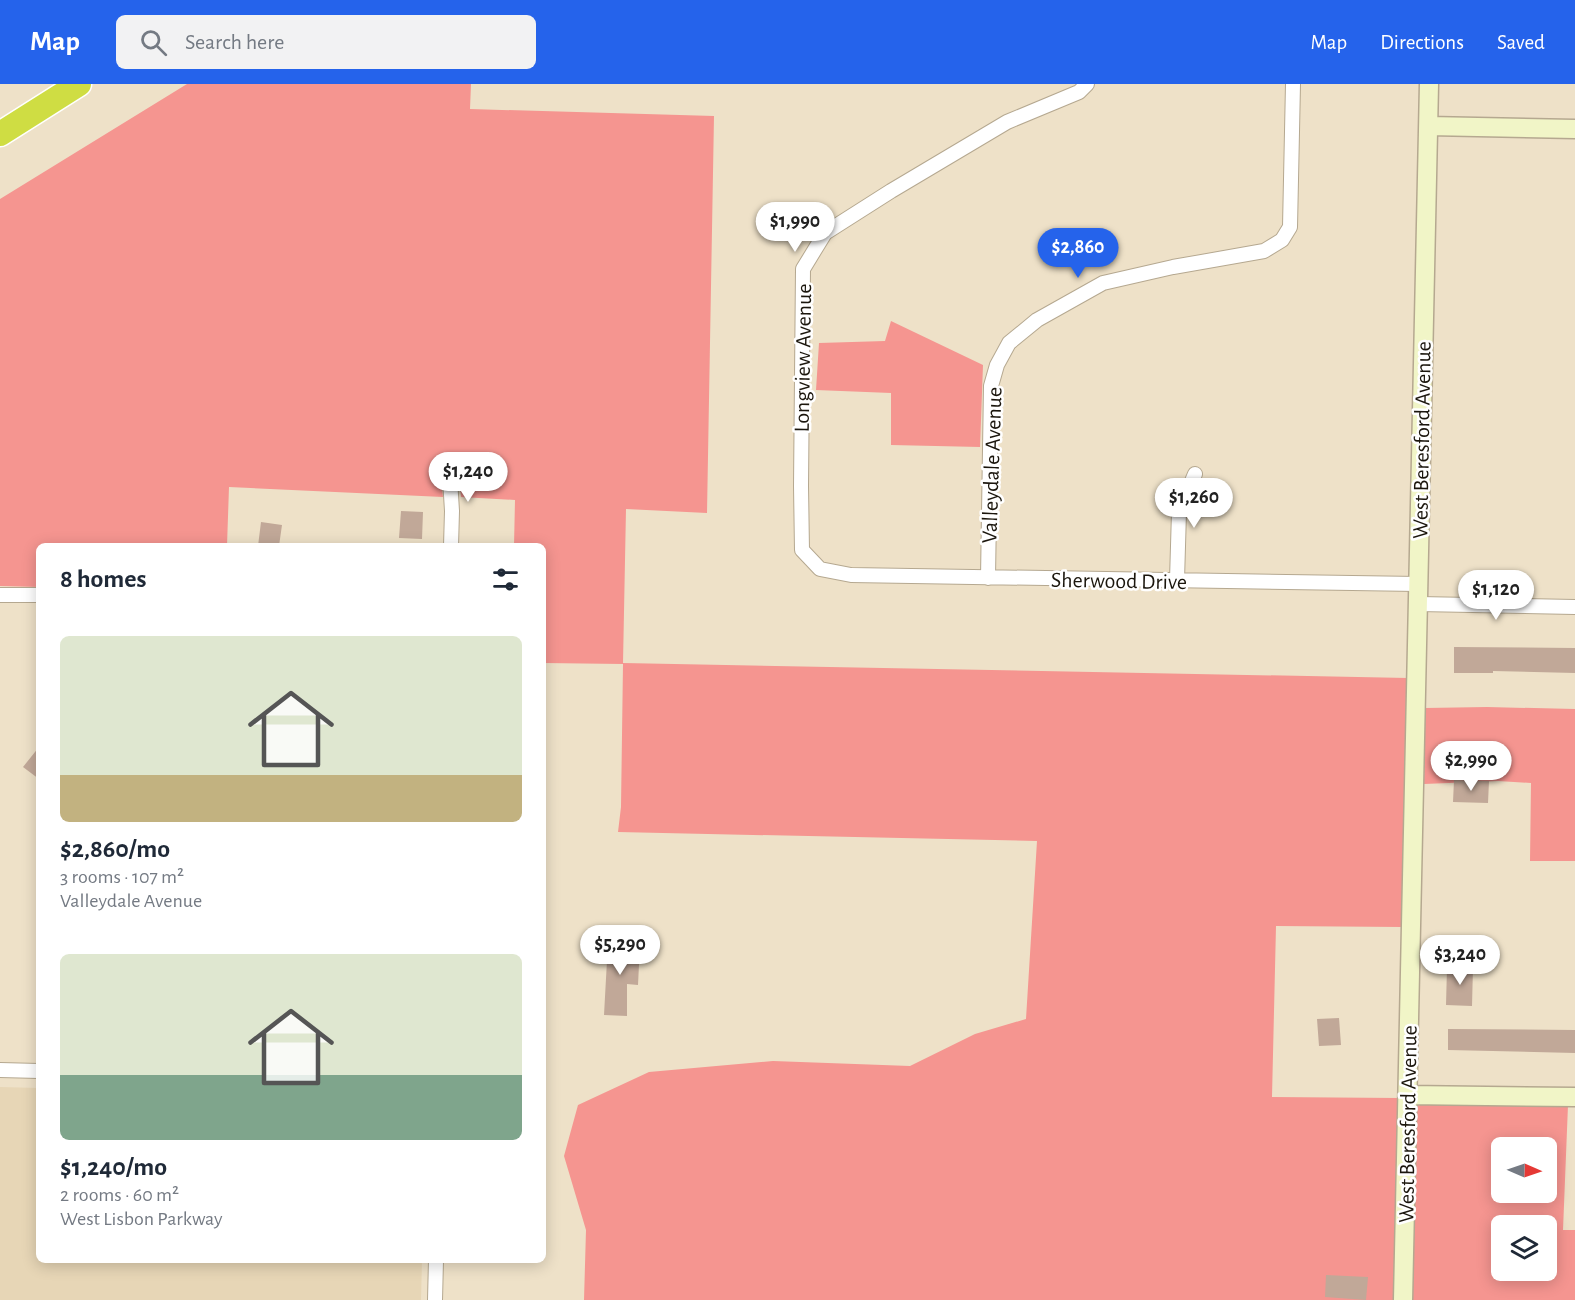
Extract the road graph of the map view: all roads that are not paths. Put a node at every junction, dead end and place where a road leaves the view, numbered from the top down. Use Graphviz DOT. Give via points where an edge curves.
graph roads {
  1 [pos="80,84"];
  2 [pos="1087,84"];
  3 [pos="1293,84"];
  4 [pos="1429,84"];
  5 [pos="1429,126"];
  6 [pos="1575,129"];
  7 [pos="0,134"];
  8 [pos="449,462"];
  9 [pos="1195,474"];
  10 [pos="452,543"];
  11 [pos="820,569"];
  12 [pos="988,578"];
  13 [pos="1177,580"];
  14 [pos="1418,584"];
  15 [pos="0,595"];
  16 [pos="36,596"];
  17 [pos="1418,604"];
  18 [pos="1575,607"];
  19 [pos="0,1070"];
  20 [pos="36,1071"];
  21 [pos="1408,1095"];
  22 [pos="1575,1097"];
  23 [pos="436,1263"];
  24 [pos="435,1300"];
  25 [pos="1403,1300"];
  1 -- 7 [label="highway"];
  2 -- 11 [label="street, Longview Avenue" via="1079,92 1007,122 891,191 825,234 803,269 802,550"];
  3 -- 12 [label="street, Valleydale Avenue" via="1290,227 1282,240 1264,251 1103,283 1036,320 1009,343 997,365 992,386"];
  4 -- 5 [label="street, West Beresford Avenue"];
  5 -- 6 [label="street"];
  5 -- 14 [label="street, West Beresford Avenue"];
  8 -- 10 [label="street"];
  9 -- 13 [label="street" via="1179,512"];
  11 -- 12 [label="street, Sherwood Drive" via="851,575"];
  12 -- 13 [label="street, Sherwood Drive"];
  13 -- 14 [label="street, Sherwood Drive"];
  14 -- 17 [label="street, West Beresford Avenue"];
  15 -- 16 [label="street"];
  17 -- 18 [label="street"];
  17 -- 21 [label="street, West Beresford Avenue"];
  19 -- 20 [label="street"];
  21 -- 22 [label="street"];
  21 -- 25 [label="street, West Beresford Avenue"];
  23 -- 24 [label="street"];
}
